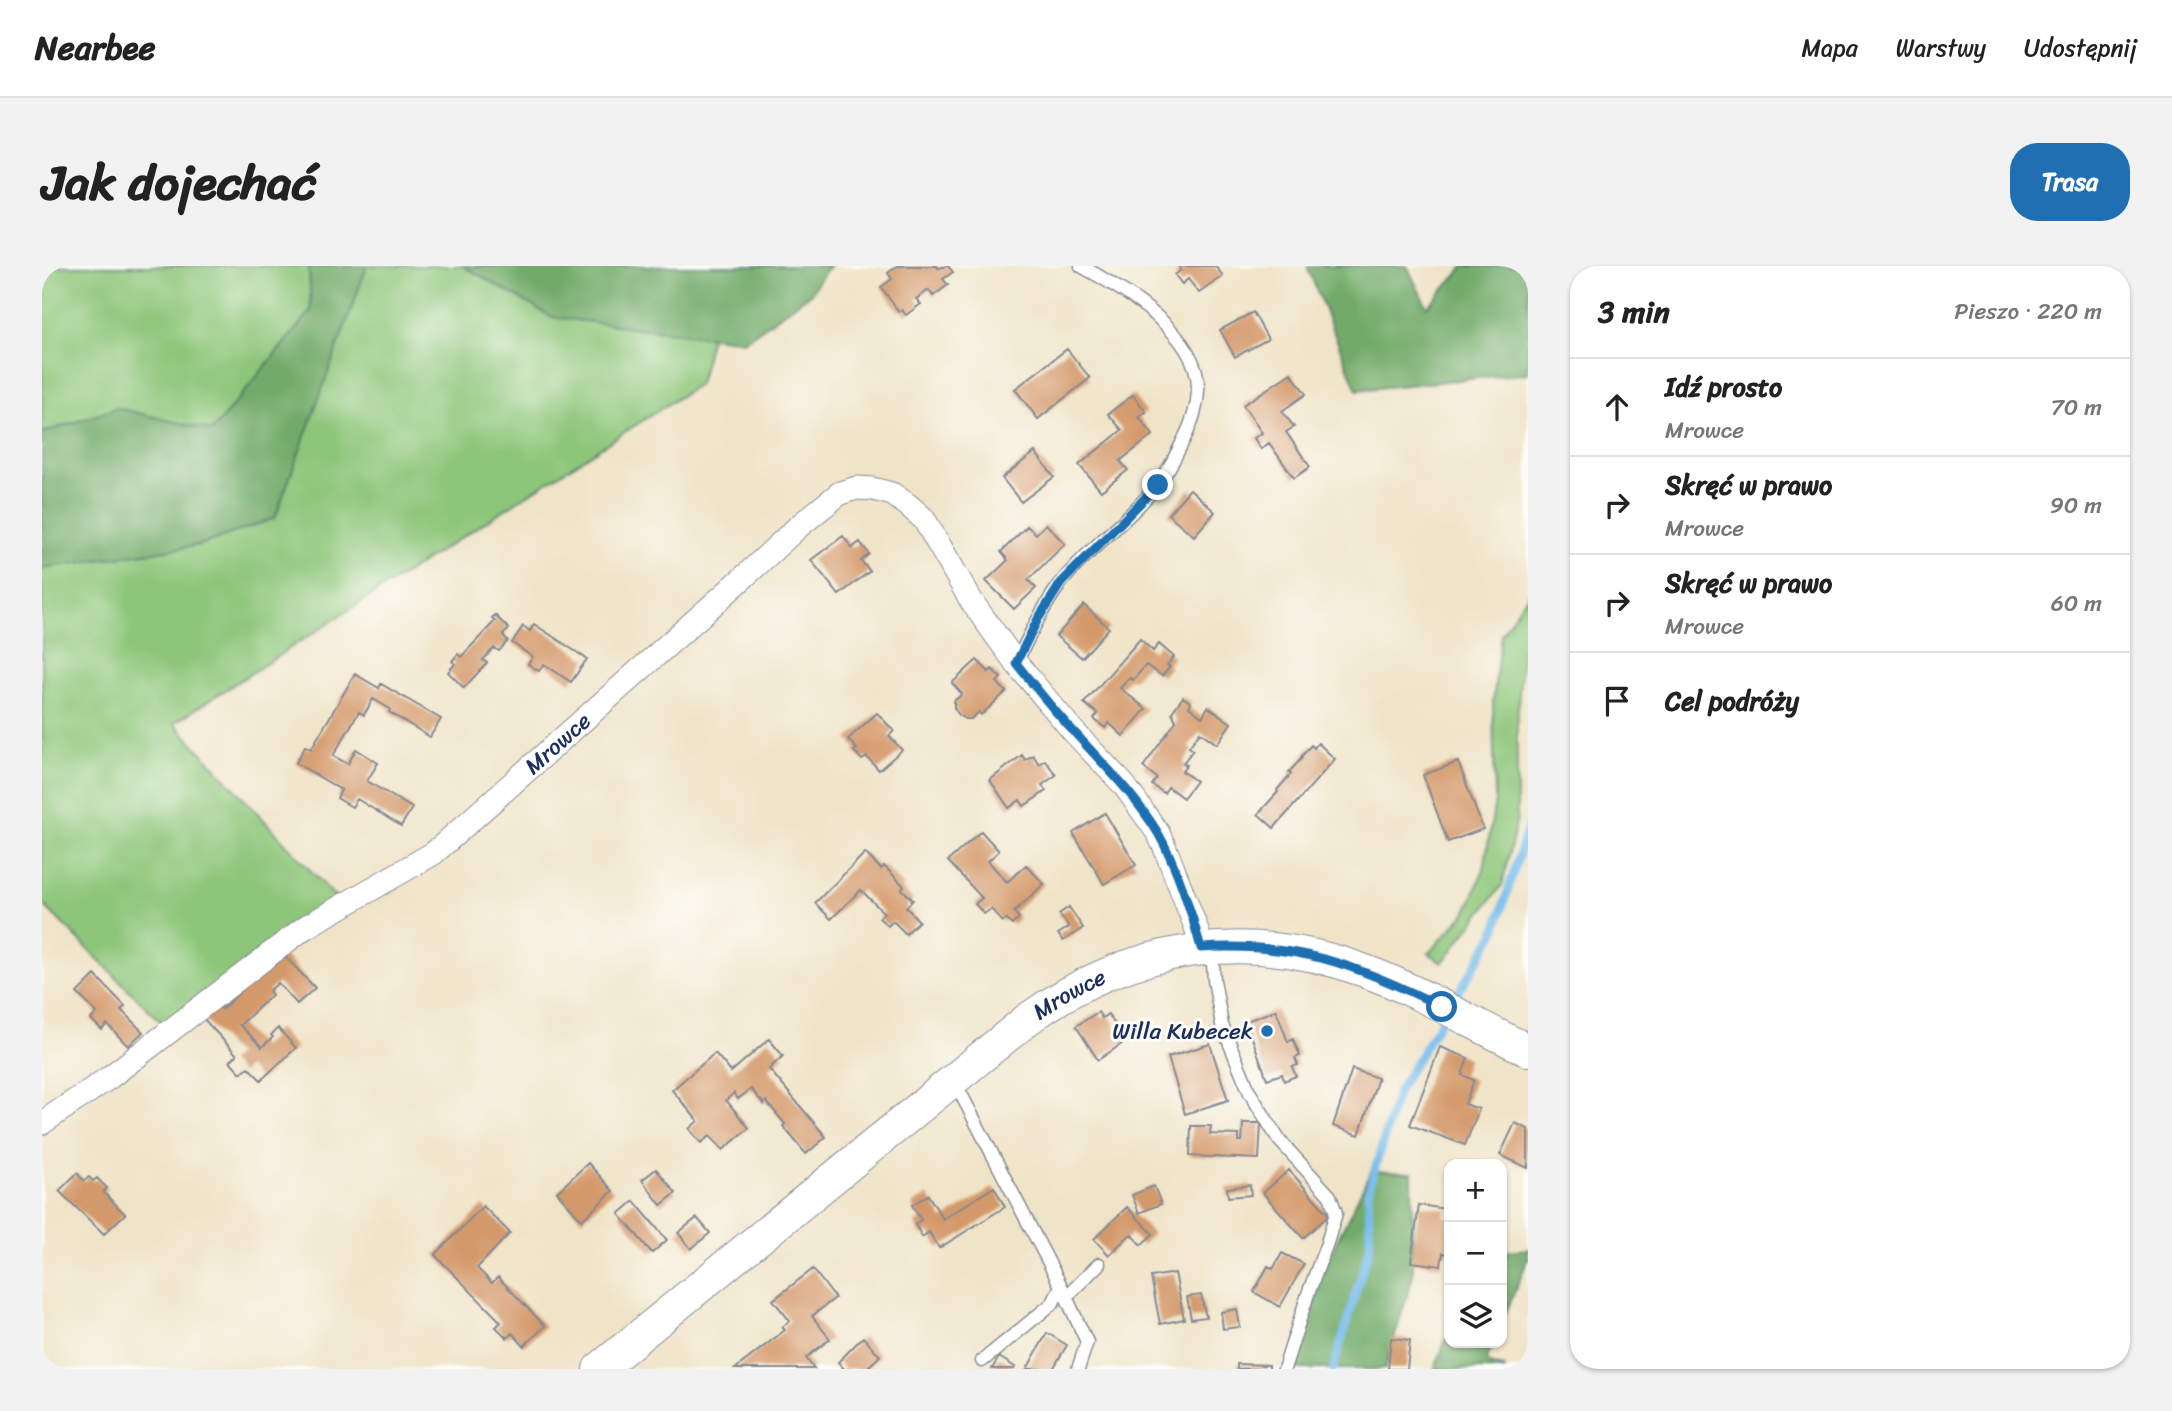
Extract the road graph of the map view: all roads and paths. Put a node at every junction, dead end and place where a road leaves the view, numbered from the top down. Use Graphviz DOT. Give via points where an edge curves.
graph roads {
  1 [pos="1082,266"];
  2 [pos="1016,663"];
  3 [pos="1207,948"];
  4 [pos="1528,1050"];
  5 [pos="950,1082"];
  6 [pos="42,1123"];
  7 [pos="1100,1264"];
  8 [pos="1063,1292"];
  9 [pos="982,1361"];
  10 [pos="599,1369"];
  11 [pos="1078,1369"];
  12 [pos="1284,1369"];
  1 -- 2 [label="lane" via="1149,310 1175,335 1192,358 1198,387 1194,416 1158,485 1061,583"];
  2 -- 3 [label="street, Mrowce" via="1124,785 1158,833"];
  2 -- 6 [label="street, Mrowce" via="972,602 924,519 892,494 857,488 840,493 434,853 304,928 110,1077"];
  3 -- 4 [label="street, Mrowce" via="1252,947 1336,961 1405,989"];
  3 -- 5 [label="street, Mrowce" via="1143,961 1075,989 1028,1019"];
  3 -- 12 [label="lane" via="1222,1025 1250,1093 1279,1140 1329,1196 1336,1213"];
  5 -- 8 [label="lane" via="961,1094"];
  5 -- 10 [label="street, Mrowce"];
  7 -- 8 [label="lane"];
  8 -- 9 [label="lane"];
  8 -- 11 [label="lane" via="1087,1342"];
}
